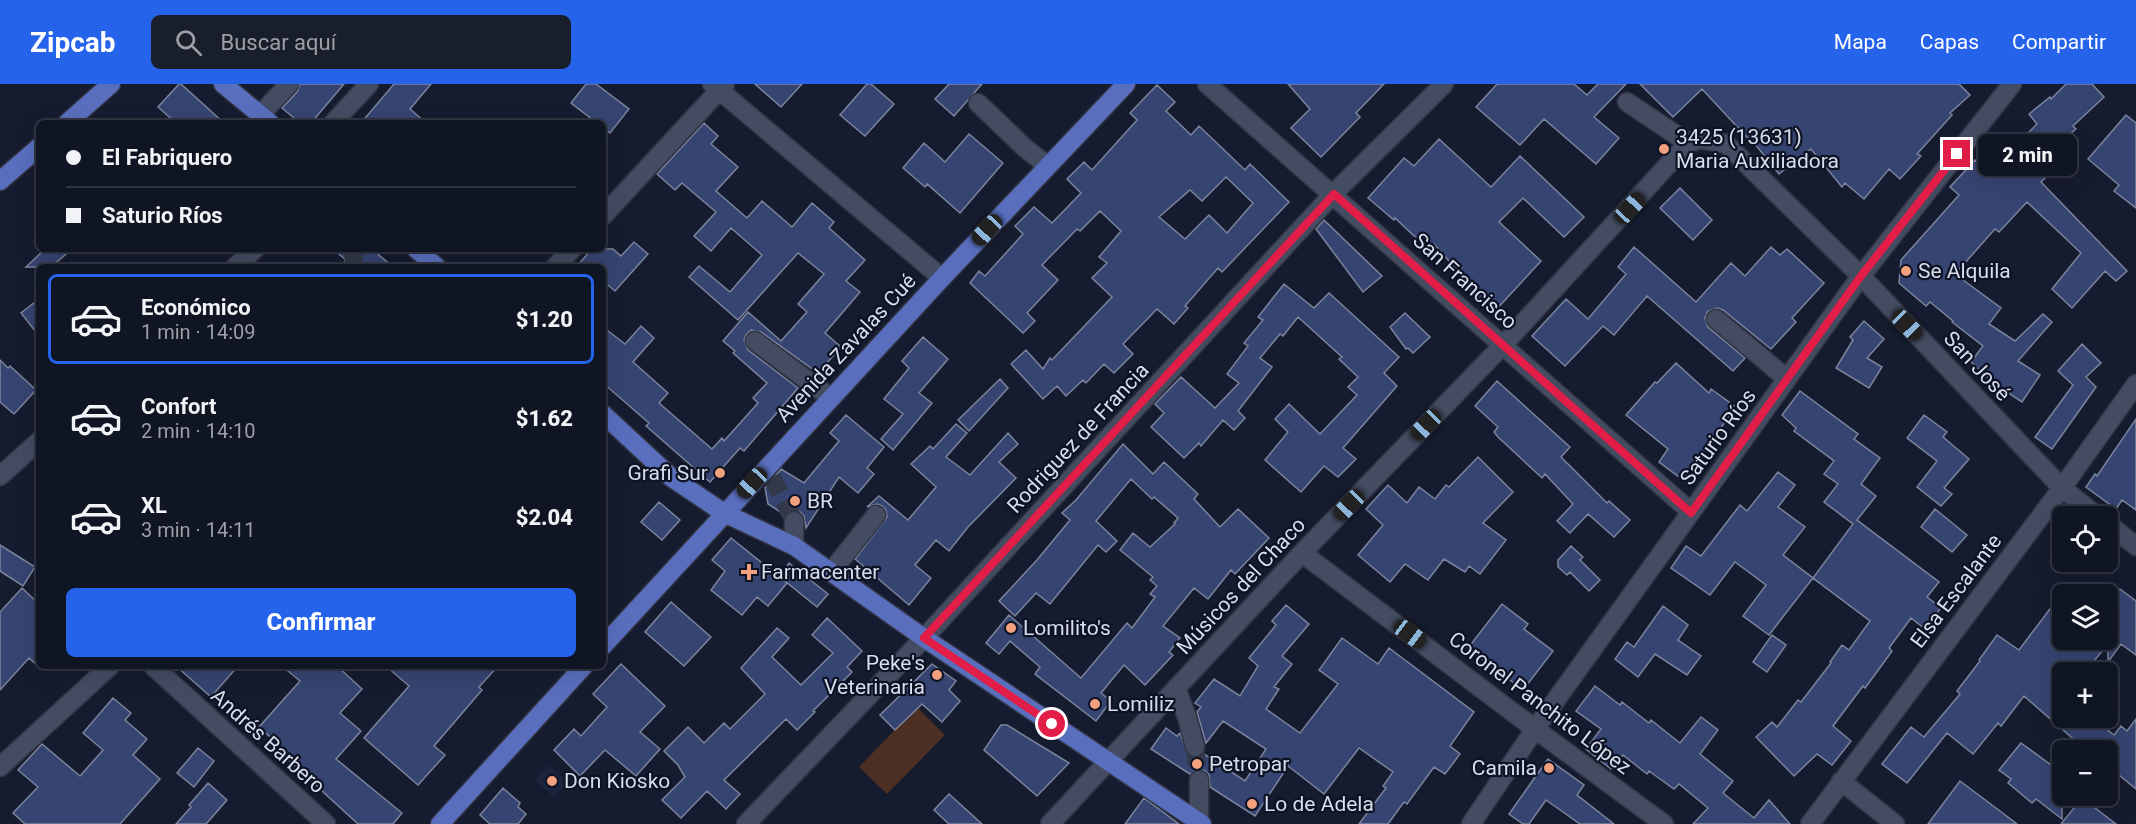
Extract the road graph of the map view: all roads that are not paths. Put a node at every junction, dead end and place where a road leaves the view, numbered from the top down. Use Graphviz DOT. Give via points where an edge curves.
graph roads {
  1 [pos="111,84"];
  2 [pos="224,84"];
  3 [pos="289,84"];
  4 [pos="369,84"];
  5 [pos="1126,84"];
  6 [pos="1207,84"];
  7 [pos="1444,84"];
  8 [pos="2012,84"];
  9 [pos="719,86"];
  10 [pos="1628,102"];
  11 [pos="978,103"];
  12 [pos="265,119"];
  13 [pos="70,120"];
  14 [pos="336,120"];
  15 [pos="1688,143"];
  16 [pos="36,150"];
  17 [pos="1048,166"];
  18 [pos="0,181"];
  19 [pos="1334,194"];
  20 [pos="606,213"];
  21 [pos="252,252"];
  22 [pos="420,252"];
  23 [pos="569,252"];
  24 [pos="238,264"];
  25 [pos="434,264"];
  26 [pos="558,264"];
  27 [pos="1861,276"];
  28 [pos="942,278"];
  29 [pos="1716,319"];
  30 [pos="755,341"];
  31 [pos="1503,345"];
  32 [pos="1787,379"];
  33 [pos="2136,384"];
  34 [pos="831,398"];
  35 [pos="606,417"];
  36 [pos="36,444"];
  37 [pos="0,476"];
  38 [pos="2062,488"];
  39 [pos="2084,506"];
  40 [pos="724,513"];
  41 [pos="1691,513"];
  42 [pos="876,516"];
  43 [pos="794,520"];
  44 [pos="2118,532"];
  45 [pos="794,546"];
  46 [pos="2136,546"];
  47 [pos="1302,553"];
  48 [pos="831,572"];
  49 [pos="924,638"];
  50 [pos="606,643"];
  51 [pos="108,669"];
  52 [pos="156,669"];
  53 [pos="581,669"];
  54 [pos="1176,687"];
  55 [pos="1535,729"];
  56 [pos="1195,747"];
  57 [pos="1107,762"];
  58 [pos="0,767"];
  59 [pos="1199,780"];
  60 [pos="1841,781"];
  61 [pos="1200,823"];
  62 [pos="326,824"];
  63 [pos="440,824"];
  64 [pos="746,824"];
  65 [pos="1050,824"];
  66 [pos="1471,824"];
  67 [pos="1664,824"];
  68 [pos="1810,824"];
  69 [pos="1895,824"];
  1 -- 13 [label="main road"];
  2 -- 12 [label="main road"];
  3 -- 12 [label="street"];
  4 -- 14 [label="street"];
  5 -- 17 [label="main road, Avenida Zavalas Cué"];
  6 -- 19 [label="street, San Francisco"];
  7 -- 19 [label="street, Rodriguez de Francia"];
  8 -- 27 [label="street, Saturio Ríos"];
  9 -- 20 [label="street"];
  9 -- 28 [label="street"];
  10 -- 15 [label="street"];
  11 -- 17 [label="street"];
  15 -- 27 [label="street, San José" via="1700,139 1726,144"];
  15 -- 31 [label="street, Músicos del Chaco"];
  16 -- 18 [label="main road"];
  17 -- 28 [label="main road, Avenida Zavalas Cué"];
  19 -- 31 [label="street, San Francisco"];
  19 -- 49 [label="street, Rodriguez de Francia"];
  21 -- 24 [label="street"];
  22 -- 25 [label="main road"];
  23 -- 26 [label="street"];
  27 -- 32 [label="street, Saturio Ríos"];
  27 -- 38 [label="street, San José"];
  28 -- 34 [label="main road, Avenida Zavalas Cué"];
  29 -- 32 [label="street"];
  30 -- 34 [label="street"];
  31 -- 41 [label="street, San Francisco"];
  31 -- 47 [label="street, Músicos del Chaco"];
  32 -- 41 [label="street, Saturio Ríos"];
  33 -- 38 [label="street, Elsa Escalante"];
  34 -- 40 [label="main road, Avenida Zavalas Cué" via="769,472"];
  35 -- 40 [label="main road" via="672,478"];
  36 -- 37 [label="street"];
  38 -- 39 [label="street, San José"];
  38 -- 60 [label="street, Elsa Escalante"];
  40 -- 45 [label="main road"];
  40 -- 50 [label="main road, Avenida Zavalas Cué"];
  41 -- 55 [label="street, Saturio Ríos"];
  42 -- 48 [label="street"];
  43 -- 45 [label="street"];
  44 -- 46 [label="street"];
  45 -- 48 [label="main road"];
  47 -- 54 [label="street, Músicos del Chaco"];
  47 -- 55 [label="street, Coronel Panchito López"];
  48 -- 49 [label="main road"];
  49 -- 57 [label="main road"];
  49 -- 64 [label="street, Rodriguez de Francia"];
  51 -- 58 [label="street"];
  52 -- 62 [label="street, Andrés Barbero"];
  53 -- 63 [label="main road"];
  54 -- 56 [label="street"];
  54 -- 57 [label="street, Músicos del Chaco"];
  55 -- 66 [label="street, Saturio Ríos"];
  55 -- 67 [label="street, Coronel Panchito López"];
  57 -- 61 [label="main road"];
  57 -- 65 [label="street, Músicos del Chaco"];
  59 -- 61 [label="street"];
  60 -- 68 [label="street, Elsa Escalante"];
  60 -- 69 [label="street"];
}
